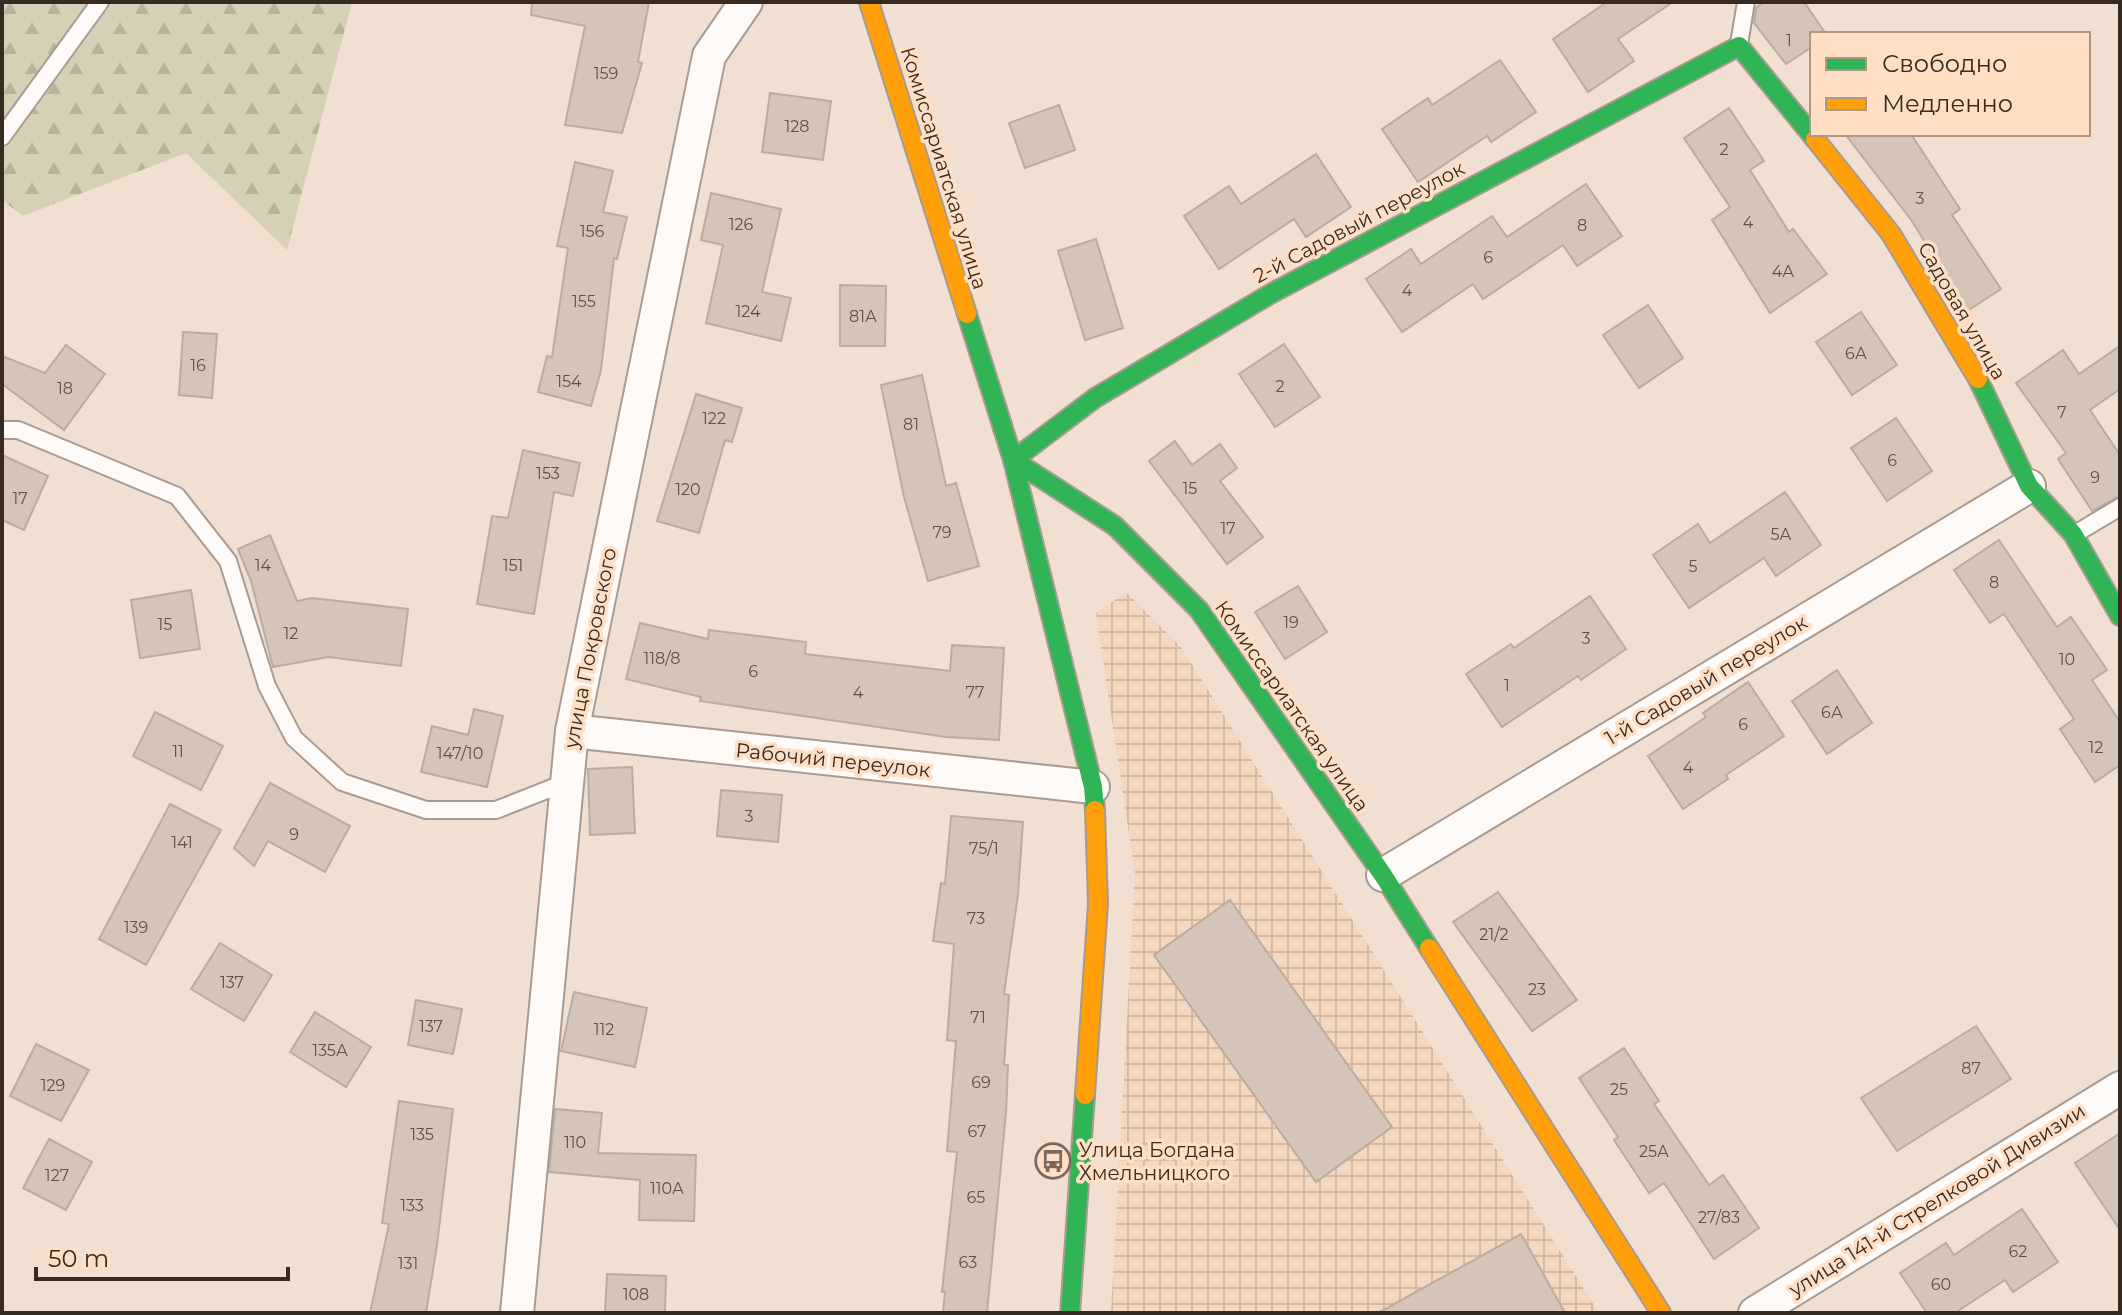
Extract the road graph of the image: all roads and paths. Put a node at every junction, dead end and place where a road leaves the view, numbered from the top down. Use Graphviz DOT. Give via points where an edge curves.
graph roads {
  1 [pos="100,2"];
  2 [pos="746,2"];
  3 [pos="869,2"];
  4 [pos="1746,2"];
  5 [pos="1739,46"];
  6 [pos="1810,134"];
  7 [pos="1812,136"];
  8 [pos="2,137"];
  9 [pos="2,430"];
  10 [pos="1013,460"];
  11 [pos="2029,486"];
  12 [pos="2120,507"];
  13 [pos="2073,534"];
  14 [pos="2120,616"];
  15 [pos="572,731"];
  16 [pos="567,782"];
  17 [pos="1093,787"];
  18 [pos="1383,875"];
  19 [pos="2120,1088"];
  20 [pos="517,1313"];
  21 [pos="1070,1313"];
  22 [pos="1661,1313"];
  23 [pos="1755,1313"];
  1 -- 8 [label="lane"];
  2 -- 15 [label="street, улица Покровского" via="709,56"];
  3 -- 10 [label="street, Комиссариатская улица"];
  4 -- 5 [label="lane"];
  5 -- 6 [label="street, Садовая улица"];
  5 -- 10 [label="street, 2-й Садовый переулок" via="1272,293 1095,398"];
  7 -- 11 [label="street, Садовая улица" via="1891,234 1971,365"];
  9 -- 16 [label="lane" via="18,430 177,496 228,561 267,686 294,738 342,782 426,810 496,810"];
  10 -- 17 [label="street"];
  10 -- 18 [label="street, Комиссариатская улица" via="1115,526 1199,610"];
  11 -- 13 [label="street, Садовая улица"];
  11 -- 18 [label="street, 1-й Садовый переулок"];
  12 -- 13 [label="lane"];
  13 -- 14 [label="street, Садовая улица"];
  15 -- 16 [label="street, улица Покровского"];
  15 -- 17 [label="street, Рабочий переулок"];
  16 -- 20 [label="street, улица Покровского"];
  17 -- 21 [label="street" via="1098,904"];
  18 -- 22 [label="street, Комиссариатская улица"];
  19 -- 23 [label="street, улица 141-й Стрелковой Дивизии"];
}
